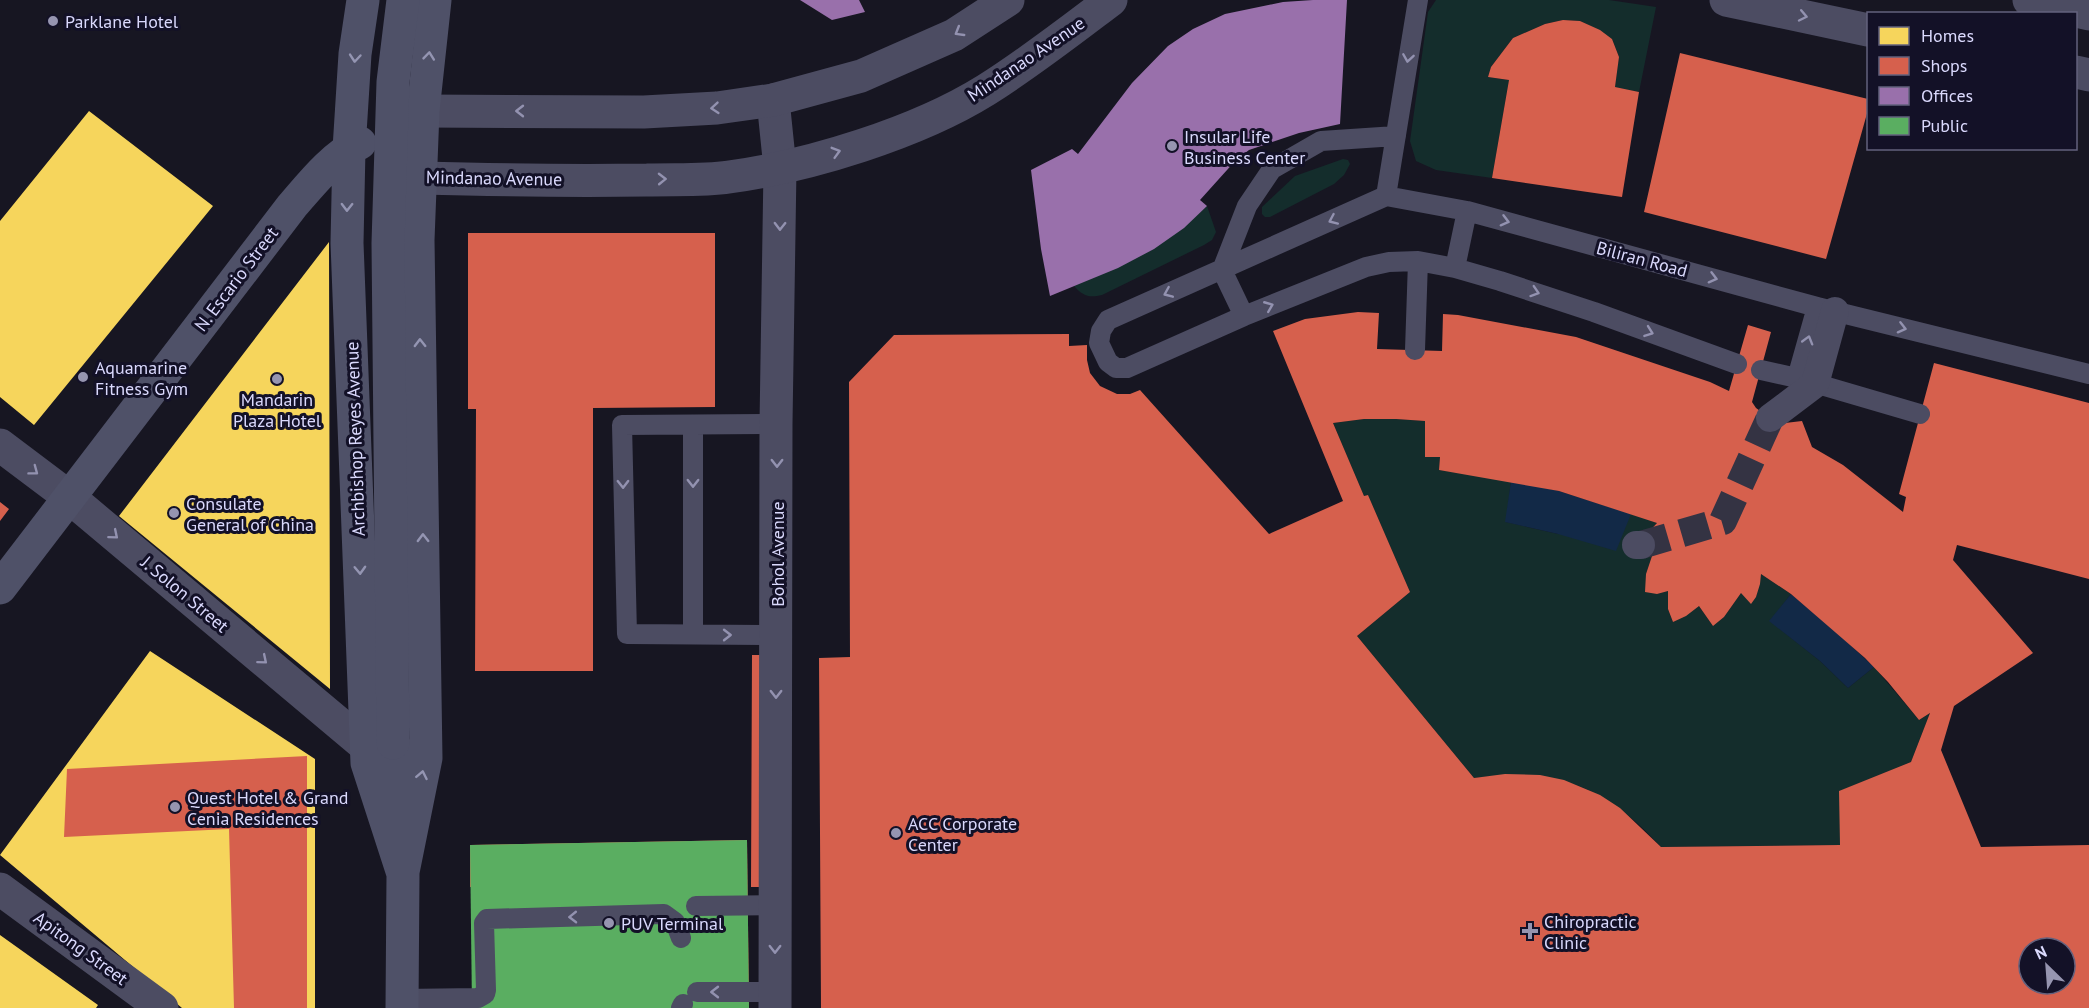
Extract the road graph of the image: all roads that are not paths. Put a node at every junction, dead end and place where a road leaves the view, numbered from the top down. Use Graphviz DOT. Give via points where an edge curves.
graph roads {
  1 [pos="363,0"];
  2 [pos="403,0"];
  3 [pos="435,0"];
  4 [pos="1008,0"];
  5 [pos="1111,0"];
  6 [pos="1418,0"];
  7 [pos="1726,0"];
  8 [pos="2030,0"];
  9 [pos="2089,14"];
  10 [pos="1867,30"];
  11 [pos="772,100"];
  12 [pos="423,111"];
  13 [pos="1396,135"];
  14 [pos="349,149"];
  15 [pos="780,168"];
  16 [pos="420,178"];
  17 [pos="1386,196"];
  18 [pos="1467,211"];
  19 [pos="1418,261"];
  20 [pos="1455,268"];
  21 [pos="1222,270"];
  22 [pos="1826,309"];
  23 [pos="1244,316"];
  24 [pos="1415,350"];
  25 [pos="1737,364"];
  26 [pos="1761,370"];
  27 [pos="2089,374"];
  28 [pos="1806,381"];
  29 [pos="1920,414"];
  30 [pos="1770,418"];
  31 [pos="776,424"];
  32 [pos="693,425"];
  33 [pos="0,445"];
  34 [pos="69,497"];
  35 [pos="0,588"];
  36 [pos="693,634"];
  37 [pos="776,635"];
  38 [pos="380,745"];
  39 [pos="403,874"];
  40 [pos="0,888"];
  41 [pos="776,905"];
  42 [pos="696,906"];
  43 [pos="681,938"];
  44 [pos="775,1000"];
  45 [pos="687,1001"];
  46 [pos="402,1004"];
  47 [pos="162,1008"];
  1 -- 14 [label="main road, Archbishop Reyes Avenue, one-way"];
  2 -- 38 [label="main road, Archbishop Reyes Avenue, bridge" via="393,82 388,243"];
  12 -- 3 [label="main road, Archbishop Reyes Avenue, one-way"];
  4 -- 11 [label="street, one-way" via="954,35 861,76"];
  15 -- 5 [label="street, Mindanao Avenue, one-way" via="870,142 984,91"];
  6 -- 13 [label="lane, one-way"];
  7 -- 10 [label="street, one-way"];
  8 -- 9 [label="street"];
  11 -- 12 [label="street, one-way" via="644,112"];
  11 -- 15 [label="street, Bohol Avenue"];
  12 -- 14 [label="main road"];
  12 -- 16 [label="main road, Archbishop Reyes Avenue"];
  13 -- 17 [label="lane"];
  13 -- 21 [label="lane" via="1321,141 1272,169 1247,206"];
  14 -- 16 [label="main road, Mindanao Avenue"];
  14 -- 34 [label="main road, N. Escario Street" via="292,206"];
  14 -- 38 [label="main road, Archbishop Reyes Avenue, one-way" via="347,243"];
  16 -- 15 [label="street, Mindanao Avenue, one-way" via="727,178"];
  15 -- 31 [label="street, Bohol Avenue, one-way"];
  39 -- 16 [label="main road, Archbishop Reyes Avenue, one-way" via="426,758"];
  17 -- 18 [label="lane, Biliran Road"];
  17 -- 21 [label="lane, one-way"];
  18 -- 20 [label="lane"];
  18 -- 22 [label="lane, Biliran Road, one-way"];
  19 -- 20 [label="lane"];
  23 -- 19 [label="lane, one-way" via="1366,267"];
  19 -- 24 [label="lane"];
  20 -- 25 [label="lane, one-way" via="1594,312"];
  21 -- 23 [label="lane"];
  21 -- 23 [label="lane, one-way" via="1108,320 1099,344 1108,362 1116,368 1127,368"];
  22 -- 27 [label="lane, Biliran Road, one-way"];
  22 -- 28 [label="street"];
  26 -- 28 [label="lane"];
  28 -- 29 [label="lane"];
  28 -- 30 [label="street"];
  31 -- 32 [label="lane"];
  31 -- 37 [label="street, Bohol Avenue, one-way"];
  32 -- 36 [label="lane, one-way"];
  32 -- 36 [label="lane, one-way" via="622,425 627,634"];
  33 -- 34 [label="street, J. Solon Street, one-way"];
  34 -- 35 [label="main road, N. Escario Street"];
  34 -- 38 [label="street, J. Solon Street, one-way"];
  36 -- 37 [label="lane, one-way"];
  37 -- 41 [label="street, Bohol Avenue, one-way"];
  38 -- 39 [label="main road, Archbishop Reyes Avenue"];
  39 -- 46 [label="main road, Archbishop Reyes Avenue"];
  40 -- 47 [label="street, Apitong Street"];
  41 -- 42 [label="lane"];
  41 -- 44 [label="street, Bohol Avenue, one-way"];
  43 -- 46 [label="lane, one-way" via="675,922 664,914 487,919 485,994 478,998"];
  44 -- 45 [label="lane, one-way"];
}
